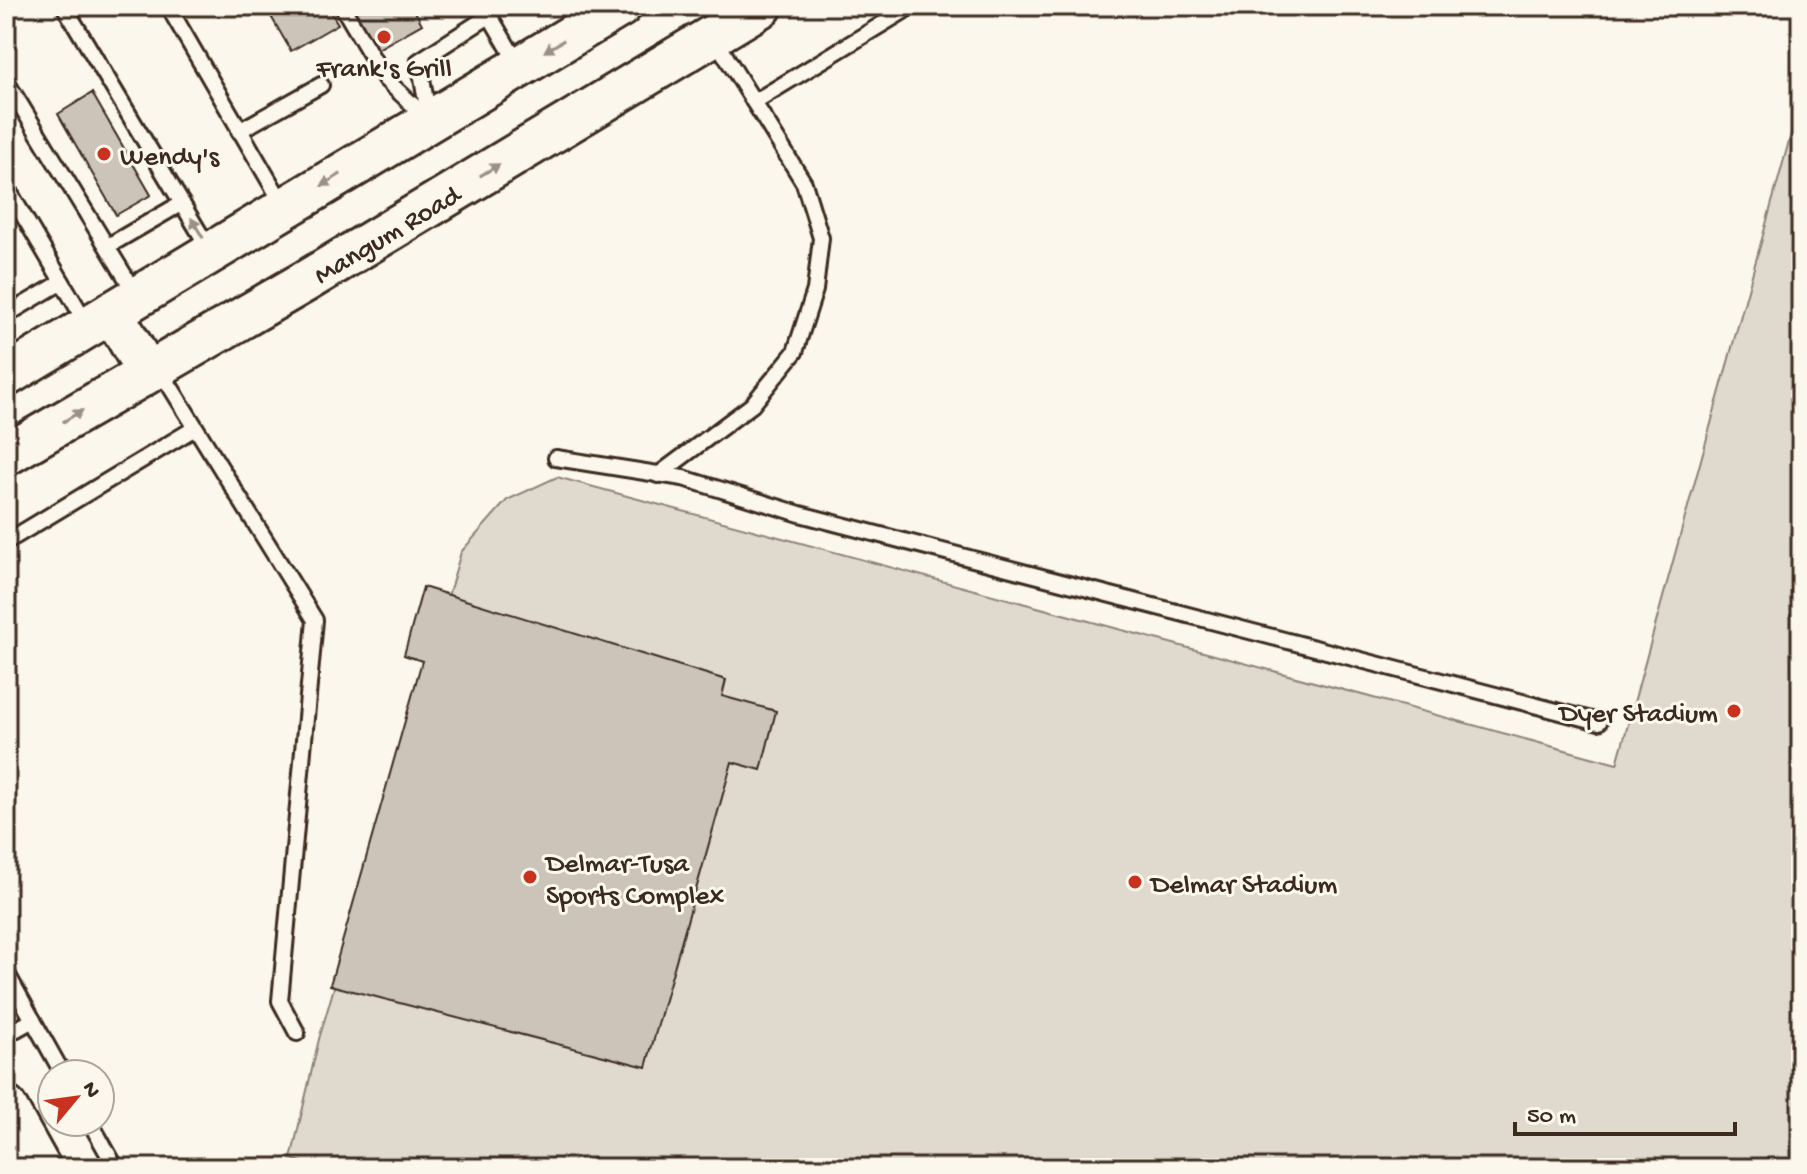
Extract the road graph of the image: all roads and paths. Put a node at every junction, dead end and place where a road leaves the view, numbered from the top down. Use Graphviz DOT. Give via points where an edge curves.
graph roads {
  1 [pos="64,6"];
  2 [pos="168,6"];
  3 [pos="342,6"];
  4 [pos="621,6"];
  5 [pos="762,6"];
  6 [pos="912,6"];
  7 [pos="486,11"];
  8 [pos="713,35"];
  9 [pos="519,67"];
  10 [pos="6,81"];
  11 [pos="321,85"];
  12 [pos="754,102"];
  13 [pos="429,119"];
  14 [pos="239,131"];
  15 [pos="6,186"];
  16 [pos="182,203"];
  17 [pos="285,208"];
  18 [pos="108,246"];
  19 [pos="211,252"];
  20 [pos="62,282"];
  21 [pos="113,312"];
  22 [pos="6,315"];
  23 [pos="152,369"];
  24 [pos="6,376"];
  25 [pos="195,428"];
  26 [pos="6,455"];
  27 [pos="556,458"];
  28 [pos="658,475"];
  29 [pos="6,542"];
  30 [pos="1599,722"];
  31 [pos="6,972"];
  32 [pos="33,1020"];
  33 [pos="297,1033"];
  34 [pos="6,1035"];
  35 [pos="54,1058"];
  36 [pos="6,1107"];
  37 [pos="99,1138"];
  38 [pos="40,1168"];
  39 [pos="116,1168"];
  1 -- 16 [label="lane"];
  2 -- 14 [label="lane"];
  3 -- 13 [label="lane" via="385,79"];
  4 -- 9 [label="main road, one-way"];
  5 -- 8 [label="main road, Mangum Road"];
  6 -- 12 [label="lane"];
  7 -- 9 [label="lane"];
  7 -- 13 [label="lane" via="419,61"];
  8 -- 12 [label="lane"];
  23 -- 8 [label="main road, Mangum Road, one-way"];
  9 -- 13 [label="main road"];
  10 -- 18 [label="lane"];
  11 -- 14 [label="lane"];
  12 -- 28 [label="lane" via="804,183 821,238 815,290 795,352 752,405"];
  13 -- 17 [label="main road, one-way"];
  14 -- 17 [label="lane"];
  15 -- 20 [label="lane"];
  16 -- 18 [label="lane"];
  19 -- 16 [label="lane, one-way"];
  17 -- 19 [label="main road"];
  18 -- 21 [label="lane"];
  19 -- 21 [label="main road"];
  20 -- 21 [label="lane"];
  20 -- 22 [label="lane"];
  21 -- 23 [label="main road"];
  21 -- 24 [label="main road"];
  23 -- 25 [label="lane"];
  26 -- 23 [label="main road, Mangum Road, one-way"];
  25 -- 29 [label="lane"];
  25 -- 33 [label="lane" via="315,620 280,1001"];
  27 -- 28 [label="lane"];
  28 -- 30 [label="lane"];
  31 -- 32 [label="lane"];
  32 -- 34 [label="lane"];
  32 -- 35 [label="lane"];
  36 -- 38 [label="main road"];
  37 -- 39 [label="lane"];
}
